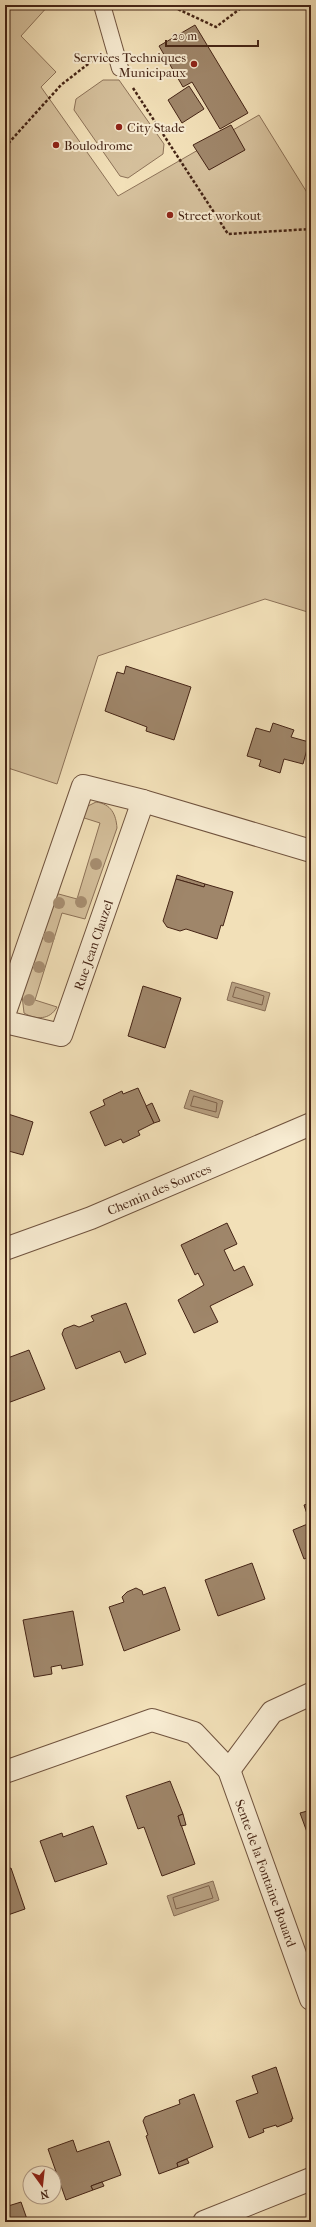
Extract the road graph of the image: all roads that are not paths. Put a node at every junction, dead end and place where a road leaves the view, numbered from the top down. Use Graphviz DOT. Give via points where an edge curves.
graph roads {
  1 [pos="102,5"];
  2 [pos="120,68"];
  3 [pos="143,801"];
  4 [pos="311,851"];
  5 [pos="5,1012"];
  6 [pos="5,1022"];
  7 [pos="311,1124"];
  8 [pos="5,1249"];
  9 [pos="308,1695"];
  10 [pos="228,1770"];
  11 [pos="5,1772"];
  12 [pos="311,1999"];
  13 [pos="311,2179"];
  14 [pos="204,2222"];
  1 -- 2 [label="lane"];
  3 -- 4 [label="street"];
  3 -- 5 [label="street" via="83,786"];
  3 -- 6 [label="street, Rue Jean Clauzel" via="61,1035"];
  7 -- 8 [label="street, Chemin des Sources" via="91,1218"];
  9 -- 10 [label="street" via="272,1712"];
  10 -- 11 [label="street, Sente de la Fontaine Bouard" via="194,1732 152,1720"];
  10 -- 12 [label="street, Sente de la Fontaine Bouard"];
  13 -- 14 [label="street"];
}
